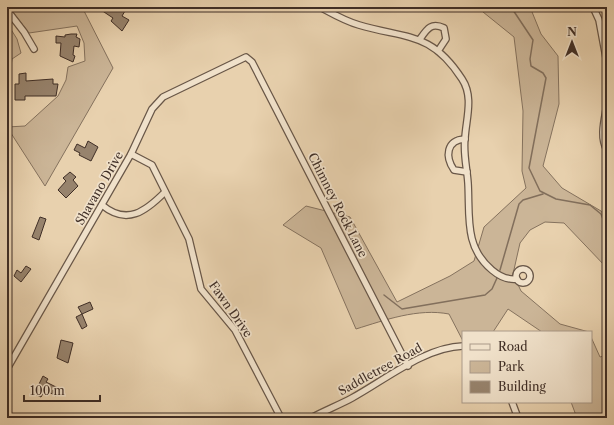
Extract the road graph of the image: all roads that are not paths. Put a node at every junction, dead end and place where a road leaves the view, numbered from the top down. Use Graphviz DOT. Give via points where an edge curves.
graph roads {
  1 [pos="320,7"];
  2 [pos="593,7"];
  3 [pos="7,10"];
  4 [pos="420,39"];
  5 [pos="34,49"];
  6 [pos="438,52"];
  7 [pos="246,57"];
  8 [pos="607,63"];
  9 [pos="607,104"];
  10 [pos="464,139"];
  11 [pos="607,150"];
  12 [pos="131,154"];
  13 [pos="466,172"];
  14 [pos="165,192"];
  15 [pos="102,205"];
  16 [pos="517,279"];
  17 [pos="462,346"];
  18 [pos="408,366"];
  19 [pos="7,369"];
  20 [pos="512,403"];
  21 [pos="281,418"];
  22 [pos="311,418"];
  23 [pos="518,418"];
  1 -- 4 [label="street" via="358,25"];
  2 -- 8 [label="street" via="599,20"];
  3 -- 5 [label="street"];
  4 -- 6 [label="street"];
  4 -- 6 [label="street" via="432,25 444,28 446,39"];
  6 -- 10 [label="street" via="463,79 467,88 469,104"];
  7 -- 12 [label="street, Shavano Drive" via="163,97 152,109"];
  7 -- 18 [label="street, Chimney Rock Lane" via="252,62"];
  9 -- 11 [label="street" via="603,124"];
  10 -- 13 [label="street"];
  10 -- 13 [label="street" via="456,139 452,143 449,156 454,170"];
  12 -- 14 [label="street, Fawn Drive" via="152,165"];
  12 -- 15 [label="street, Shavano Drive"];
  13 -- 16 [label="street" via="468,226 477,254 494,272 506,278"];
  14 -- 15 [label="street" via="153,204 137,213 120,215"];
  14 -- 21 [label="street, Fawn Drive" via="189,239 201,289 235,330"];
  15 -- 19 [label="street, Shavano Drive"];
  17 -- 18 [label="street, Saddletree Road" via="436,352"];
  18 -- 22 [label="street, Saddletree Road"];
  20 -- 23 [label="street"];
}
